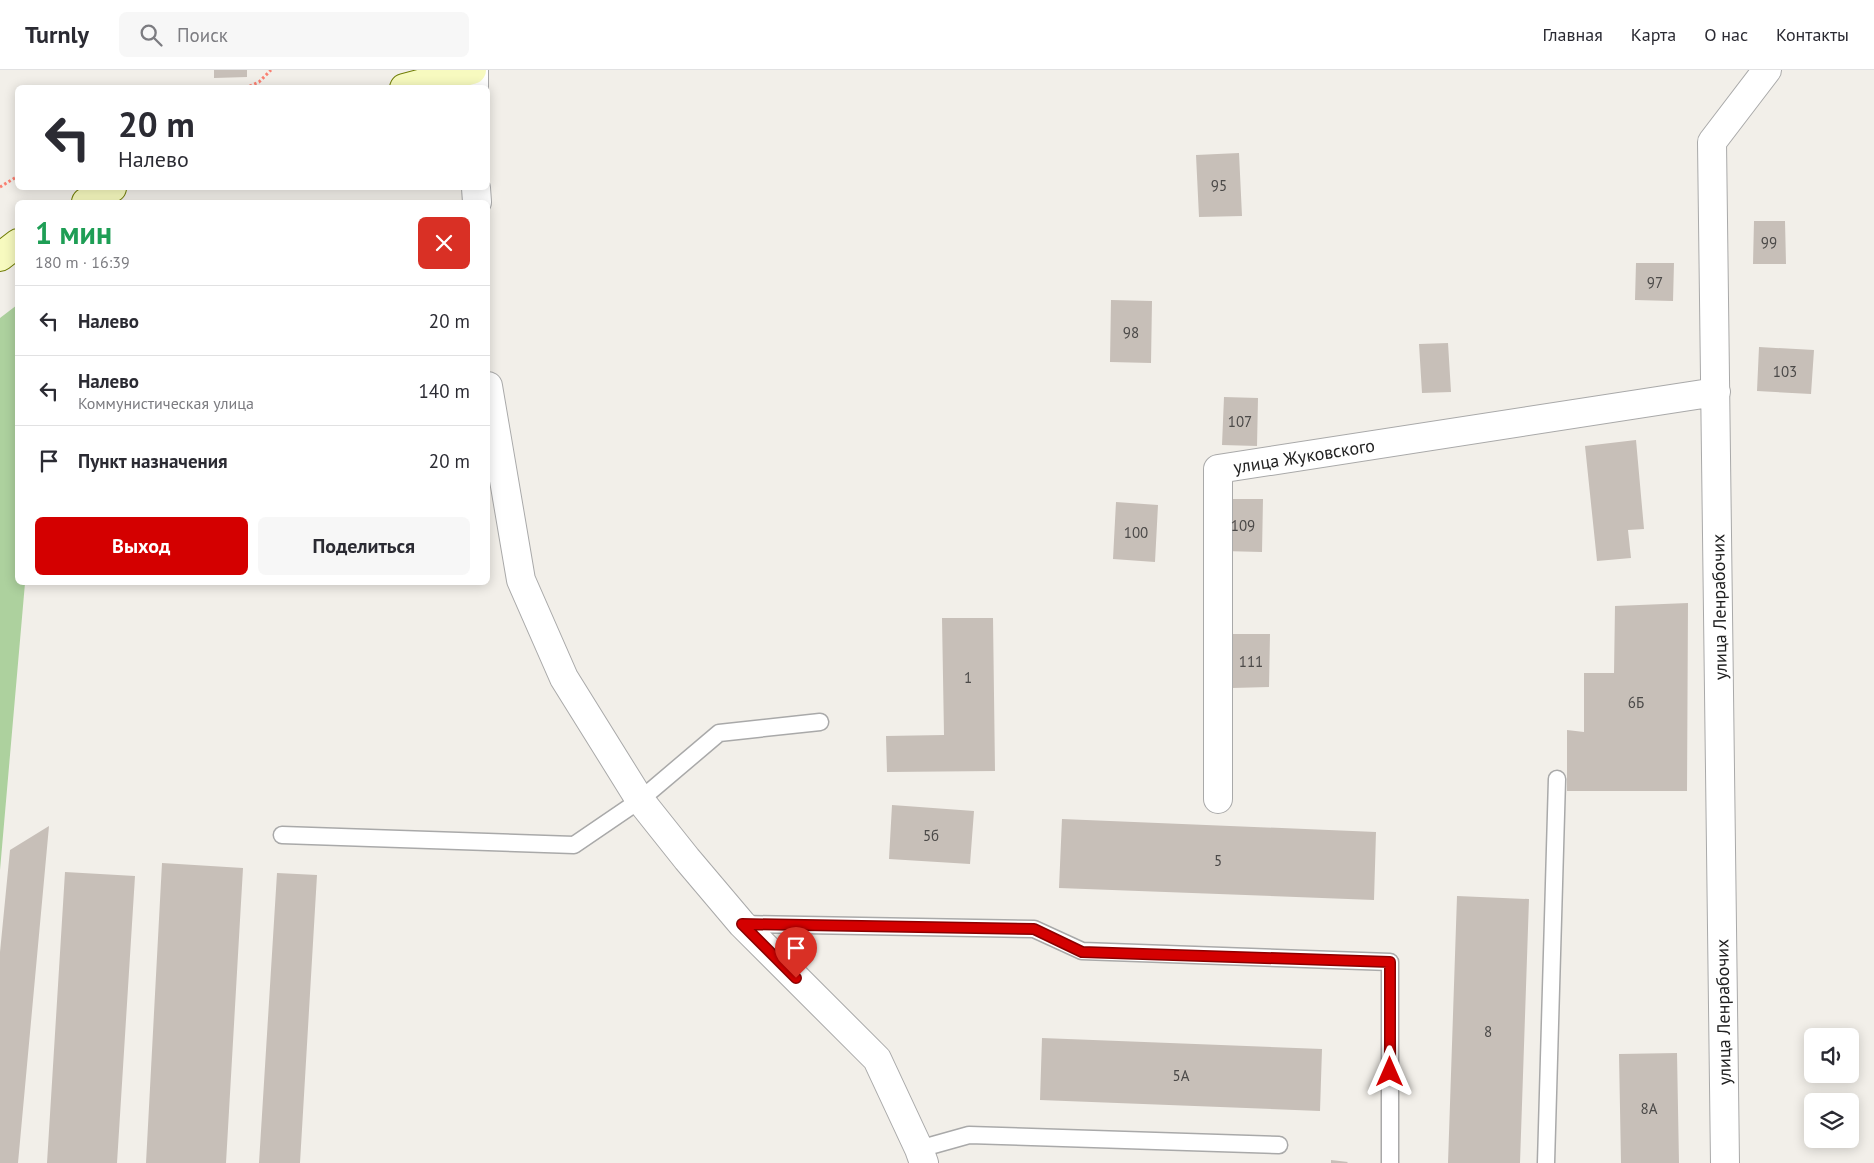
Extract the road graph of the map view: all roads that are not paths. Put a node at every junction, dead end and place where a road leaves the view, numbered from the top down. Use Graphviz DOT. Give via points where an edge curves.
graph roads {
  1 [pos="473,70"];
  2 [pos="1767,70"];
  3 [pos="416,85"];
  4 [pos="474,85"];
  5 [pos="108,190"];
  6 [pos="90,200"];
  7 [pos="15,245"];
  8 [pos="0,257"];
  9 [pos="1716,392"];
  10 [pos="490,398"];
  11 [pos="820,722"];
  12 [pos="1557,780"];
  13 [pos="1218,799"];
  14 [pos="640,800"];
  15 [pos="282,835"];
  16 [pos="742,924"];
  17 [pos="1279,1144"];
  18 [pos="922,1156"];
  19 [pos="1390,1163"];
  20 [pos="1546,1163"];
  21 [pos="1725,1163"];
  1 -- 3 [label="main road"];
  1 -- 4 [label="street"];
  2 -- 9 [label="street, улица Ленрабочих" via="1712,142"];
  5 -- 6 [label="main road"];
  7 -- 8 [label="main road"];
  9 -- 13 [label="street, улица Жуковского" via="1218,469"];
  9 -- 21 [label="street, улица Ленрабочих"];
  10 -- 14 [label="street" via="521,580 564,678"];
  11 -- 14 [label="lane" via="719,733"];
  12 -- 20 [label="lane"];
  14 -- 15 [label="lane" via="574,845"];
  14 -- 16 [label="street"];
  16 -- 18 [label="street" via="877,1060"];
  16 -- 19 [label="lane" via="1034,929 1082,952 1390,962"];
  17 -- 18 [label="lane" via="969,1135"];
}
